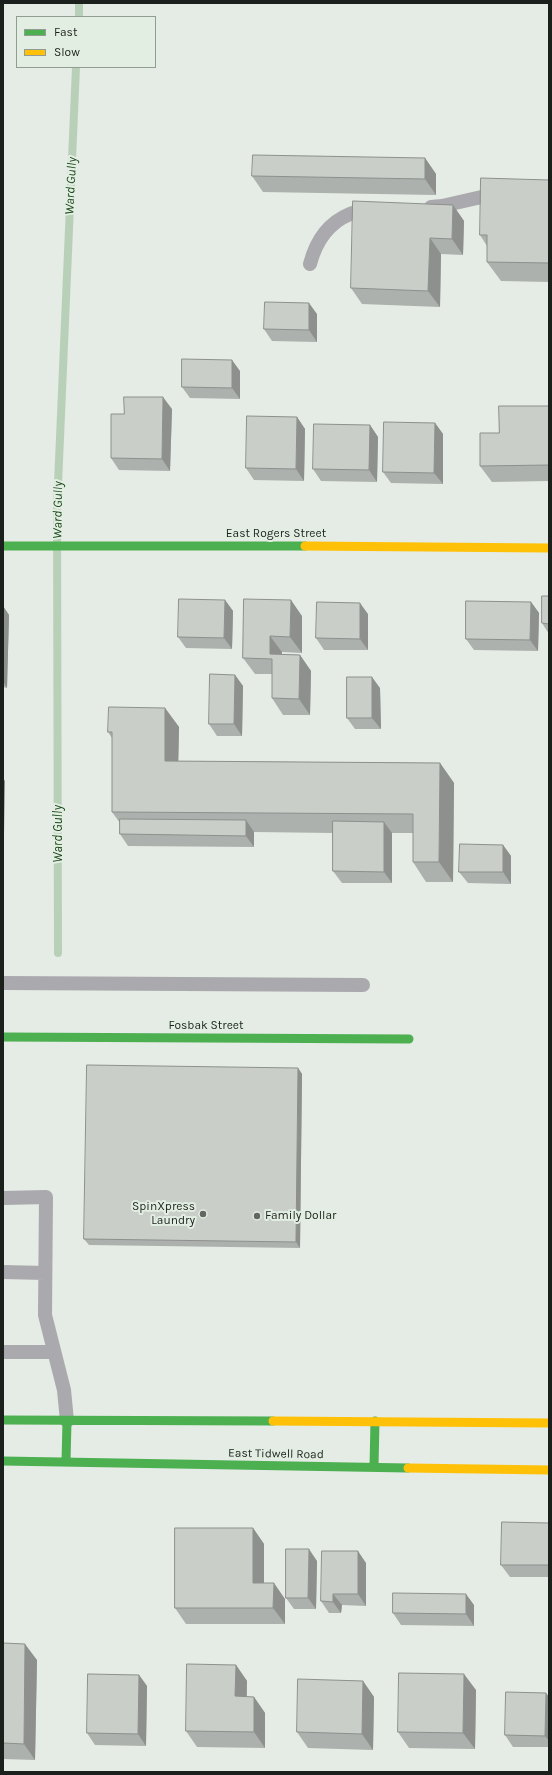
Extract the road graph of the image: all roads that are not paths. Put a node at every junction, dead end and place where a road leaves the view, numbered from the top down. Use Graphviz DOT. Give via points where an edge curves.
graph roads {
  1 [pos="512,193"];
  2 [pos="420,208"];
  3 [pos="389,210"];
  4 [pos="310,264"];
  5 [pos="7,546"];
  6 [pos="549,548"];
  7 [pos="3,983"];
  8 [pos="363,985"];
  9 [pos="3,1037"];
  10 [pos="409,1039"];
  11 [pos="3,1198"];
  12 [pos="3,1272"];
  13 [pos="45,1273"];
  14 [pos="3,1352"];
  15 [pos="54,1352"];
  16 [pos="3,1420"];
  17 [pos="67,1421"];
  18 [pos="375,1422"];
  19 [pos="549,1423"];
  20 [pos="3,1461"];
  21 [pos="66,1462"];
  22 [pos="374,1467"];
  23 [pos="549,1470"];
  1 -- 2 [label="lane" via="497,193 442,206"];
  3 -- 4 [label="lane" via="351,213 328,227 314,249"];
  5 -- 6 [label="main road, East Rogers Street"];
  7 -- 8 [label="lane"];
  9 -- 10 [label="main road, Fosbak Street"];
  11 -- 13 [label="lane" via="46,1197"];
  12 -- 13 [label="lane"];
  13 -- 15 [label="lane" via="45,1315"];
  14 -- 15 [label="lane"];
  15 -- 17 [label="lane" via="64,1390"];
  16 -- 17 [label="main road"];
  17 -- 18 [label="main road"];
  17 -- 21 [label="main road"];
  18 -- 19 [label="main road"];
  18 -- 22 [label="main road"];
  20 -- 21 [label="main road, East Tidwell Road"];
  21 -- 22 [label="main road, East Tidwell Road"];
  22 -- 23 [label="main road, East Tidwell Road"];
}
